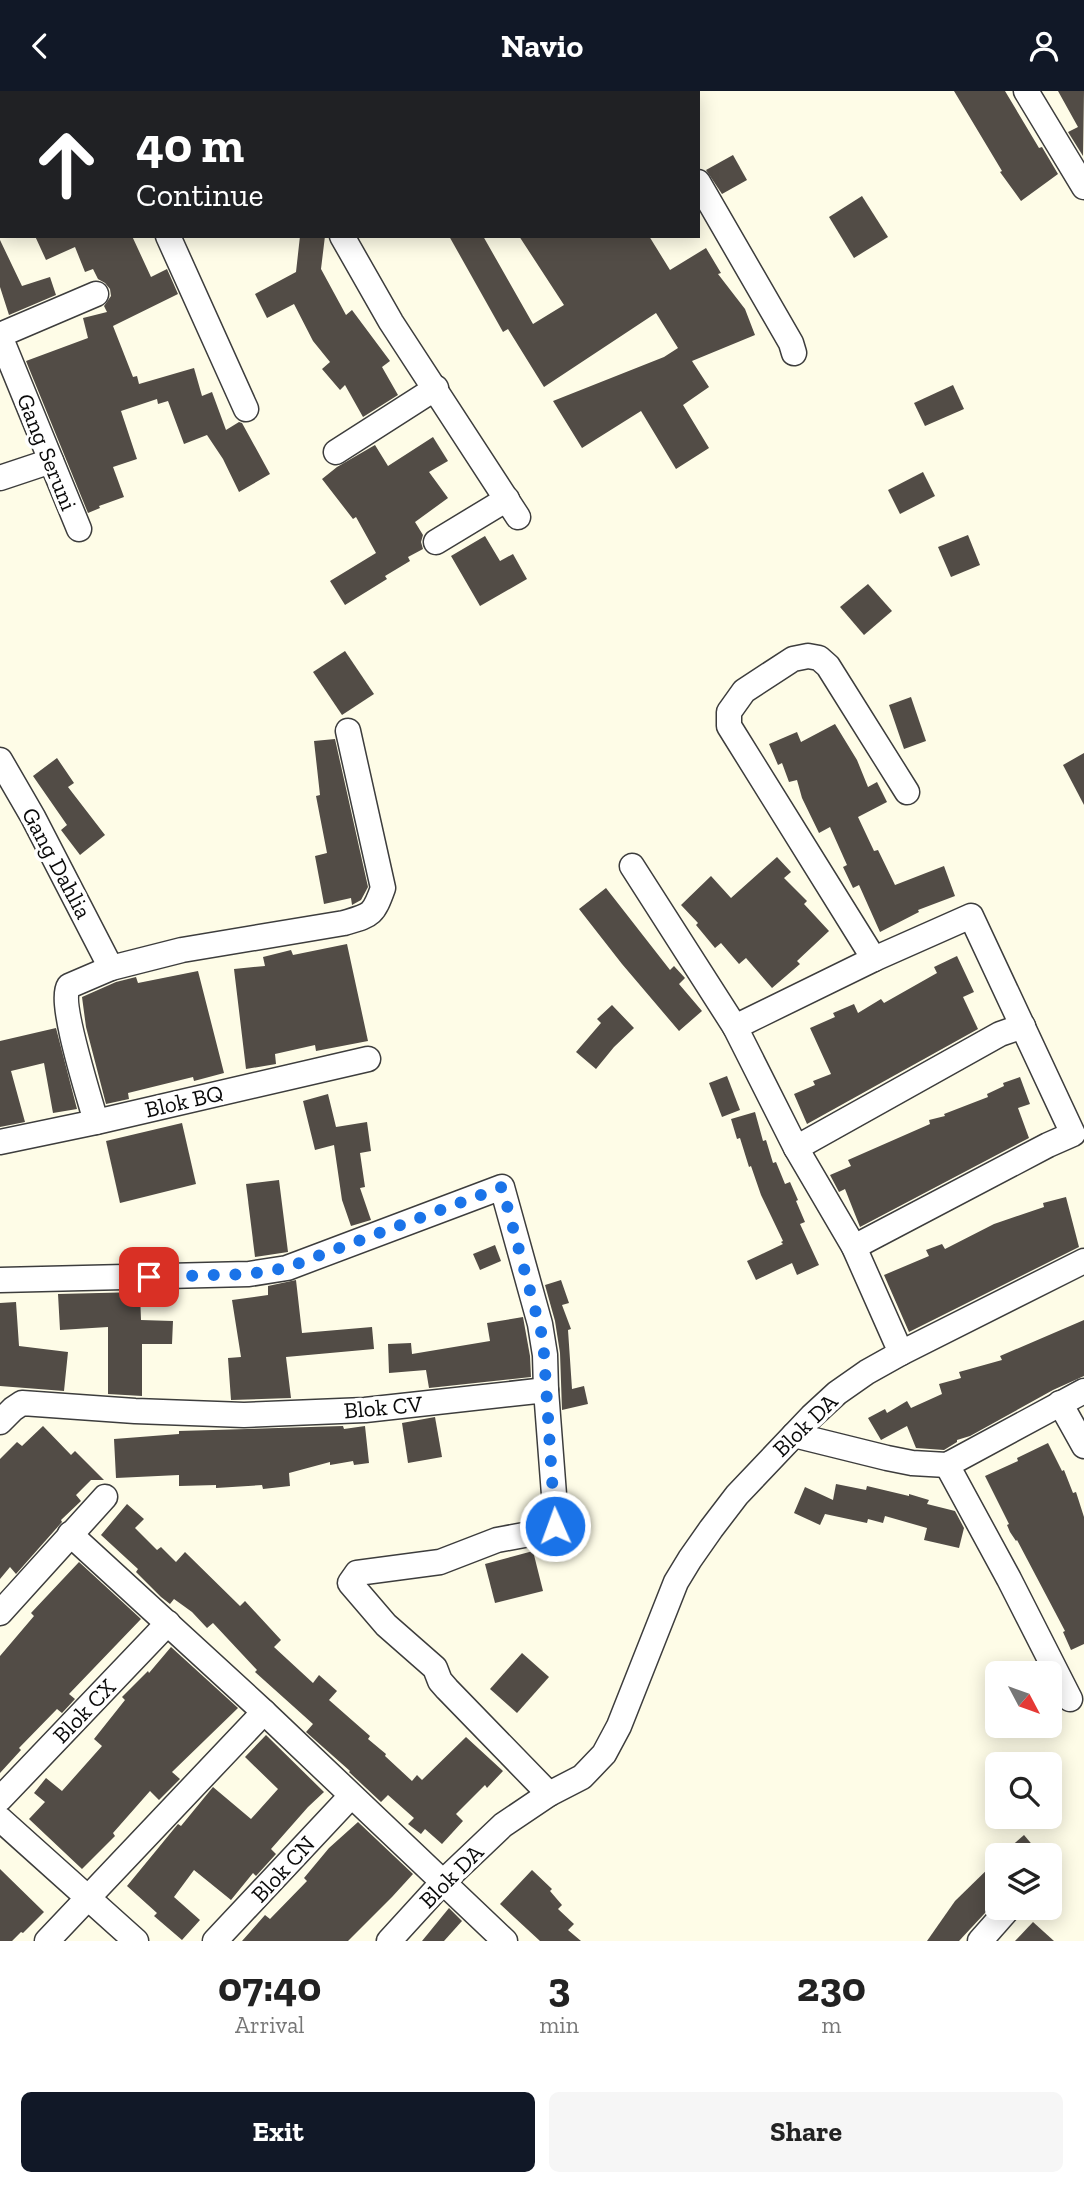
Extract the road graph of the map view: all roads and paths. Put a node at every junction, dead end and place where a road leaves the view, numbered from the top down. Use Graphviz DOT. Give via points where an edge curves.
graph roads {
  1 [pos="1026,91"];
  2 [pos="700,185"];
  3 [pos="1084,187"];
  4 [pos="169,238"];
  5 [pos="343,238"];
  6 [pos="96,294"];
  7 [pos="0,336"];
  8 [pos="794,353"];
  9 [pos="436,388"];
  10 [pos="246,409"];
  11 [pos="336,452"];
  12 [pos="51,461"];
  13 [pos="0,478"];
  14 [pos="79,529"];
  15 [pos="436,542"];
  16 [pos="348,731"];
  17 [pos="0,760"];
  18 [pos="907,792"];
  19 [pos="632,866"];
  20 [pos="874,959"];
  21 [pos="111,968"];
  22 [pos="1023,1026"];
  23 [pos="735,1027"];
  24 [pos="368,1059"];
  25 [pos="96,1122"];
  26 [pos="0,1142"];
  27 [pos="796,1148"];
  28 [pos="854,1247"];
  29 [pos="1084,1261"];
  30 [pos="0,1280"];
  31 [pos="901,1353"];
  32 [pos="546,1390"];
  33 [pos="1084,1391"];
  34 [pos="1060,1403"];
  35 [pos="0,1422"];
  36 [pos="794,1435"];
  37 [pos="1084,1446"];
  38 [pos="947,1465"];
  39 [pos="105,1497"];
  40 [pos="70,1534"];
  41 [pos="0,1613"];
  42 [pos="168,1623"];
  43 [pos="1070,1699"];
  44 [pos="264,1712"];
  45 [pos="549,1794"];
  46 [pos="351,1796"];
  47 [pos="0,1799"];
  48 [pos="0,1819"];
  49 [pos="442,1883"];
  50 [pos="87,1898"];
  51 [pos="999,1920"];
  52 [pos="47,1941"];
  53 [pos="136,1941"];
  54 [pos="215,1941"];
  55 [pos="389,1941"];
  56 [pos="505,1941"];
  57 [pos="980,1941"];
  1 -- 3 [label="street"];
  2 -- 8 [label="street"];
  4 -- 10 [label="street"];
  5 -- 9 [label="street" via="391,322"];
  6 -- 7 [label="street"];
  7 -- 12 [label="street, Gang Seruni"];
  9 -- 11 [label="street"];
  9 -- 15 [label="street" via="512,508"];
  12 -- 13 [label="street"];
  12 -- 14 [label="street, Gang Seruni"];
  16 -- 21 [label="street" via="383,888 369,916 182,950"];
  17 -- 21 [label="street, Gang Dahlia"];
  18 -- 20 [label="street" via="819,658 793,659 744,691 729,712 729,726"];
  19 -- 23 [label="street"];
  20 -- 22 [label="street" via="971,916"];
  20 -- 23 [label="street"];
  21 -- 25 [label="street" via="65,991 71,1034"];
  22 -- 27 [label="street" via="1000,1034"];
  22 -- 28 [label="street" via="1073,1134"];
  23 -- 27 [label="street"];
  24 -- 25 [label="street, Blok BQ"];
  25 -- 26 [label="street, Blok BQ"];
  27 -- 28 [label="street"];
  28 -- 31 [label="street"];
  29 -- 31 [label="street, Blok DA"];
  30 -- 32 [label="street" via="249,1274 286,1268 502,1187 540,1324"];
  31 -- 36 [label="street, Blok DA" via="837,1393"];
  32 -- 35 [label="street, Blok CV" via="365,1410 244,1415 22,1403"];
  32 -- 45 [label="street" via="555,1526 497,1540 440,1562 357,1573 350,1583 386,1625 435,1668 465,1710"];
  33 -- 34 [label="street"];
  34 -- 37 [label="street"];
  34 -- 38 [label="street"];
  36 -- 38 [label="street" via="912,1463"];
  36 -- 45 [label="street, Blok DA" via="737,1495 690,1559 604,1754 582,1777"];
  38 -- 43 [label="street"];
  39 -- 40 [label="street"];
  40 -- 41 [label="street"];
  40 -- 42 [label="street"];
  42 -- 44 [label="street"];
  42 -- 47 [label="street, Blok CX"];
  44 -- 46 [label="street"];
  44 -- 50 [label="street"];
  45 -- 49 [label="street, Blok DA" via="503,1825"];
  46 -- 49 [label="street"];
  46 -- 54 [label="street, Blok CN"];
  48 -- 50 [label="street"];
  49 -- 55 [label="street, Blok DA"];
  49 -- 56 [label="street"];
  50 -- 52 [label="street"];
  50 -- 53 [label="street"];
  51 -- 57 [label="street"];
}
